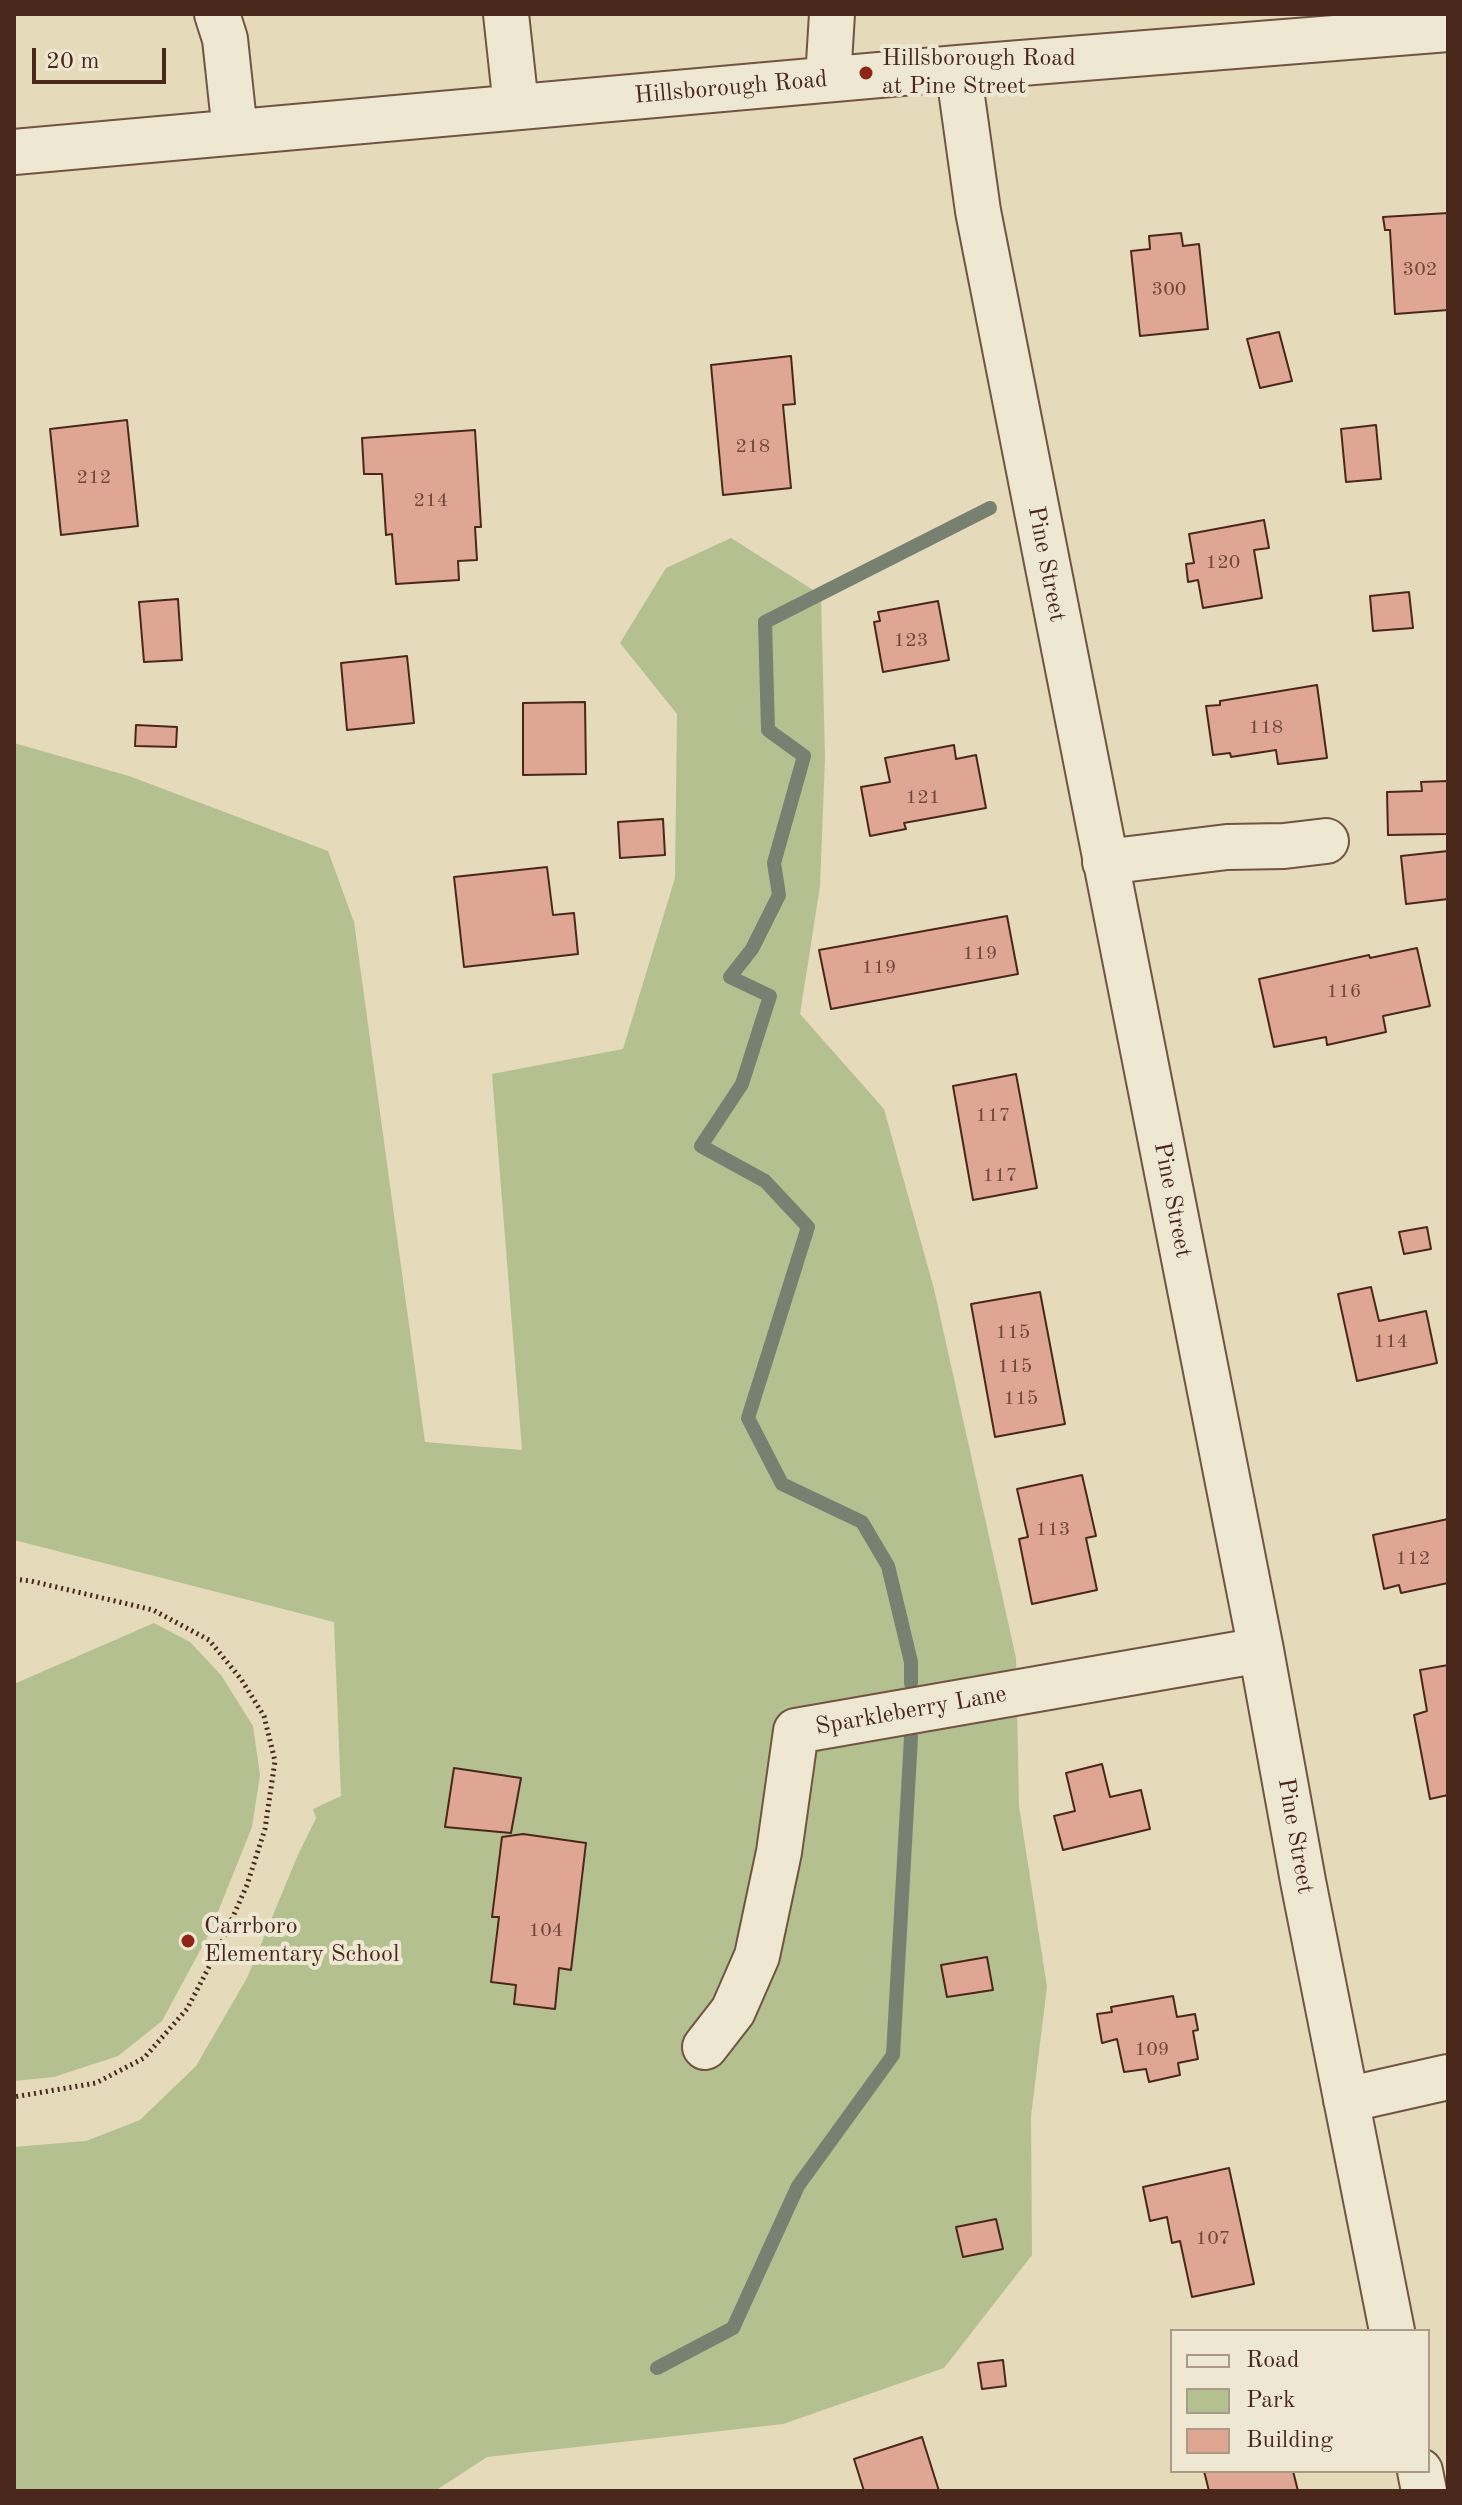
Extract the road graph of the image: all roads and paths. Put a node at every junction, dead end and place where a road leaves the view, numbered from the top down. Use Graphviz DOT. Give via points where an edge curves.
graph roads {
  1 [pos="217,14"];
  2 [pos="506,14"];
  3 [pos="832,14"];
  4 [pos="1448,29"];
  5 [pos="958,68"];
  6 [pos="828,79"];
  7 [pos="516,106"];
  8 [pos="235,132"];
  9 [pos="14,152"];
  10 [pos="1326,841"];
  11 [pos="1105,862"];
  12 [pos="14,1579"];
  13 [pos="1261,1650"];
  14 [pos="705,2047"];
  15 [pos="1448,2077"];
  16 [pos="14,2097"];
  17 [pos="1346,2100"];
  18 [pos="1392,2329"];
  1 -- 8 [label="street" via="225,39"];
  2 -- 7 [label="street"];
  3 -- 6 [label="street"];
  4 -- 5 [label="street, Hillsborough Road"];
  5 -- 6 [label="street, Hillsborough Road"];
  5 -- 11 [label="street, Pine Street" via="978,211"];
  6 -- 7 [label="street, Hillsborough Road"];
  7 -- 8 [label="street, Hillsborough Road"];
  8 -- 9 [label="street, Hillsborough Road"];
  10 -- 11 [label="street"];
  11 -- 13 [label="street, Pine Street"];
  12 -- 16 [label="path" via="153,1610 209,1640 264,1716 275,1761 265,1829 247,1885 187,2009 144,2058 96,2083"];
  13 -- 14 [label="street, Sparkleberry Lane" via="796,1731 757,1956 733,2011"];
  13 -- 17 [label="street, Pine Street"];
  15 -- 17 [label="street"];
  17 -- 18 [label="street, Pine Street"];
}
